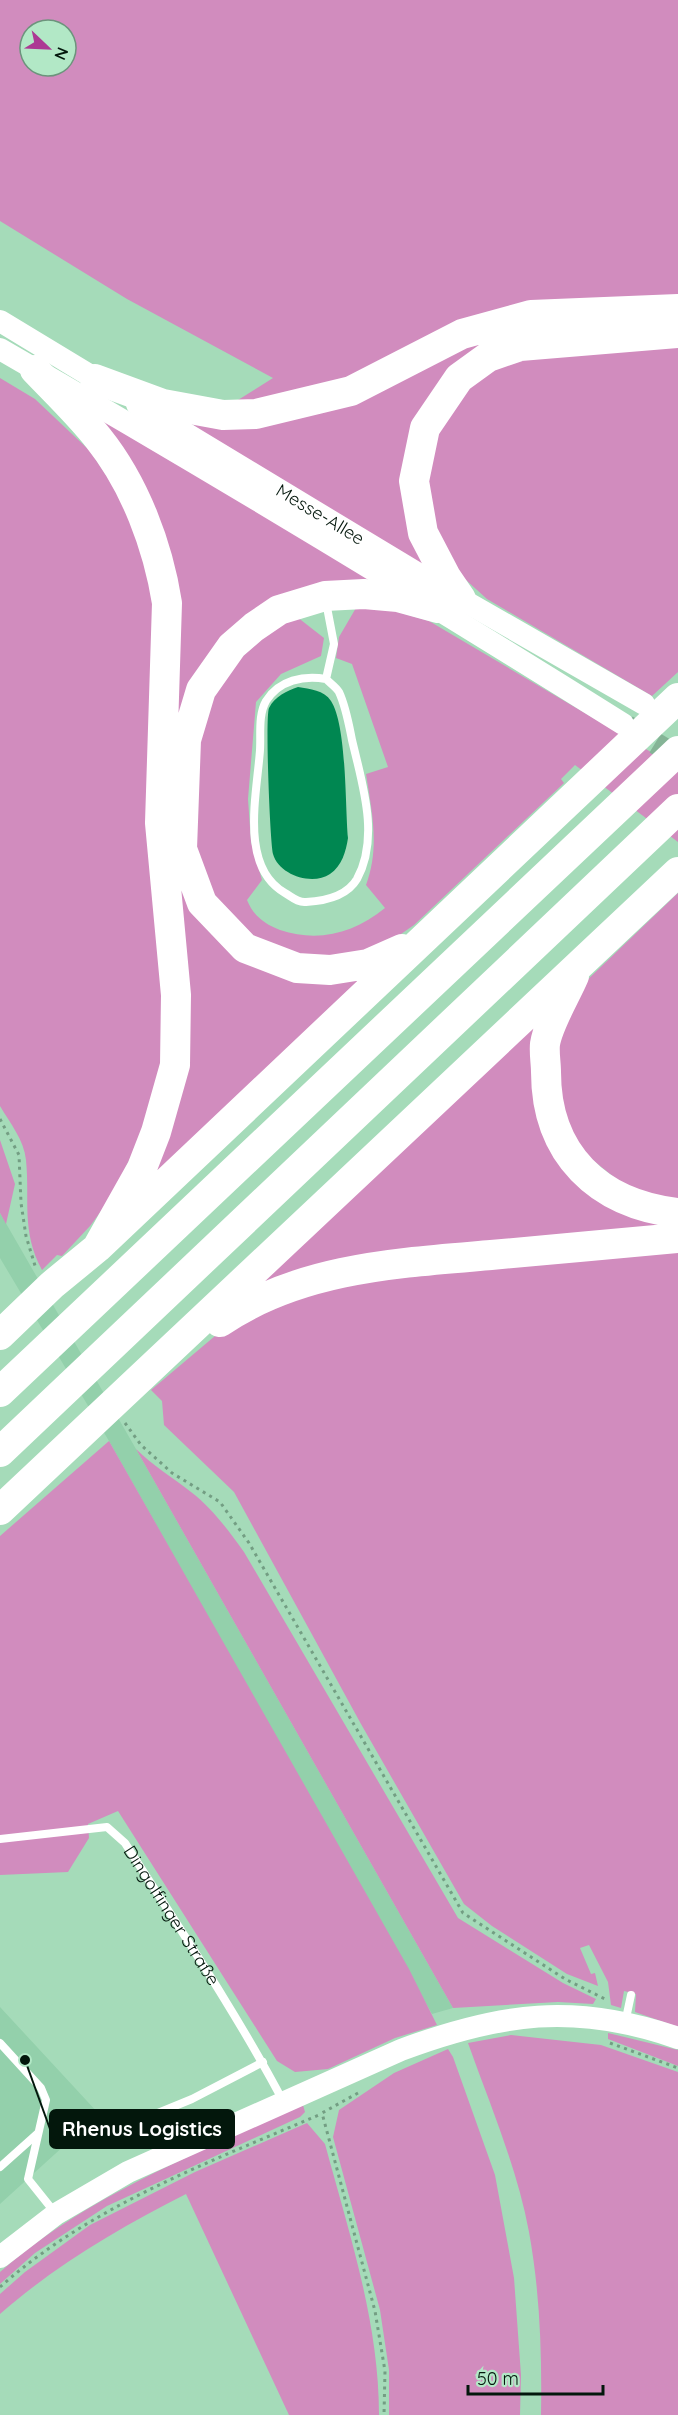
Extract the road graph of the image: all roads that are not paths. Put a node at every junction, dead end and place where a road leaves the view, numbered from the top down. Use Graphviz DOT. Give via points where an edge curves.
graph roads {
  1 [pos="678,309"];
  2 [pos="0,321"];
  3 [pos="678,333"];
  4 [pos="0,349"];
  5 [pos="35,370"];
  6 [pos="95,379"];
  7 [pos="324,596"];
  8 [pos="449,603"];
  9 [pos="326,679"];
  10 [pos="678,698"];
  11 [pos="644,704"];
  12 [pos="623,724"];
  13 [pos="678,751"];
  14 [pos="678,809"];
  15 [pos="678,872"];
  16 [pos="428,934"];
  17 [pos="578,965"];
  18 [pos="678,1213"];
  19 [pos="678,1238"];
  20 [pos="97,1248"];
  21 [pos="9,1326"];
  22 [pos="160,1362"];
  23 [pos="0,1392"];
  24 [pos="0,1452"];
  25 [pos="0,1510"];
  26 [pos="0,1839"];
  27 [pos="631,1995"];
  28 [pos="614,2021"];
  29 [pos="678,2038"];
  30 [pos="0,2043"];
  31 [pos="262,2062"];
  32 [pos="283,2102"];
  33 [pos="78,2118"];
  34 [pos="37,2134"];
  35 [pos="0,2167"];
  36 [pos="56,2214"];
  37 [pos="0,2257"];
  1 -- 6 [label="highway" via="531,315 462,334 351,391 256,414 223,415 163,404"];
  2 -- 6 [label="main road, Messe-Allee"];
  3 -- 8 [label="highway" via="520,345 488,357 459,378 425,428 414,481 423,533 446,577"];
  4 -- 5 [label="main road, Messe-Allee"];
  5 -- 8 [label="main road, Messe-Allee"];
  5 -- 20 [label="highway" via="99,439 138,504 161,567 167,603 160,823 176,995 174,1065 142,1168"];
  6 -- 8 [label="main road, Messe-Allee"];
  7 -- 8 [label="highway" via="364,594"];
  7 -- 9 [label="lane" via="334,644"];
  7 -- 16 [label="highway" via="279,610 254,627 232,646 201,690 186,740 182,849 202,903 245,948 297,968 330,970 368,964"];
  8 -- 11 [label="main road, Messe-Allee"];
  8 -- 12 [label="main road, Messe-Allee"];
  9 -- 9 [label="lane" via="338,691 346,715 366,798 368,830 356,880 330,900 302,903 272,886 261,865 255,839 260,722 266,701 280,685 297,679"];
  10 -- 16 [label="highway"];
  13 -- 23 [label="highway"];
  14 -- 24 [label="highway"];
  15 -- 17 [label="highway"];
  16 -- 20 [label="highway"];
  17 -- 18 [label="highway" via="546,1043 546,1100 555,1131 569,1157 608,1192 648,1209"];
  17 -- 22 [label="highway"];
  19 -- 22 [label="highway" via="342,1271 249,1303"];
  20 -- 21 [label="highway" via="43,1274"];
  22 -- 25 [label="highway" via="122,1410 85,1431"];
  26 -- 31 [label="lane, Dingolfinger Straße" via="107,1827 125,1843"];
  27 -- 28 [label="lane"];
  28 -- 29 [label="main road"];
  28 -- 32 [label="main road" via="552,2015 497,2020 400,2050"];
  30 -- 34 [label="lane" via="41,2088 46,2100"];
  31 -- 32 [label="lane, Dingolfinger Straße"];
  31 -- 33 [label="lane" via="153,2115"];
  32 -- 36 [label="main road" via="128,2172"];
  34 -- 35 [label="lane"];
  34 -- 36 [label="lane" via="28,2179"];
  36 -- 37 [label="main road"];
}
